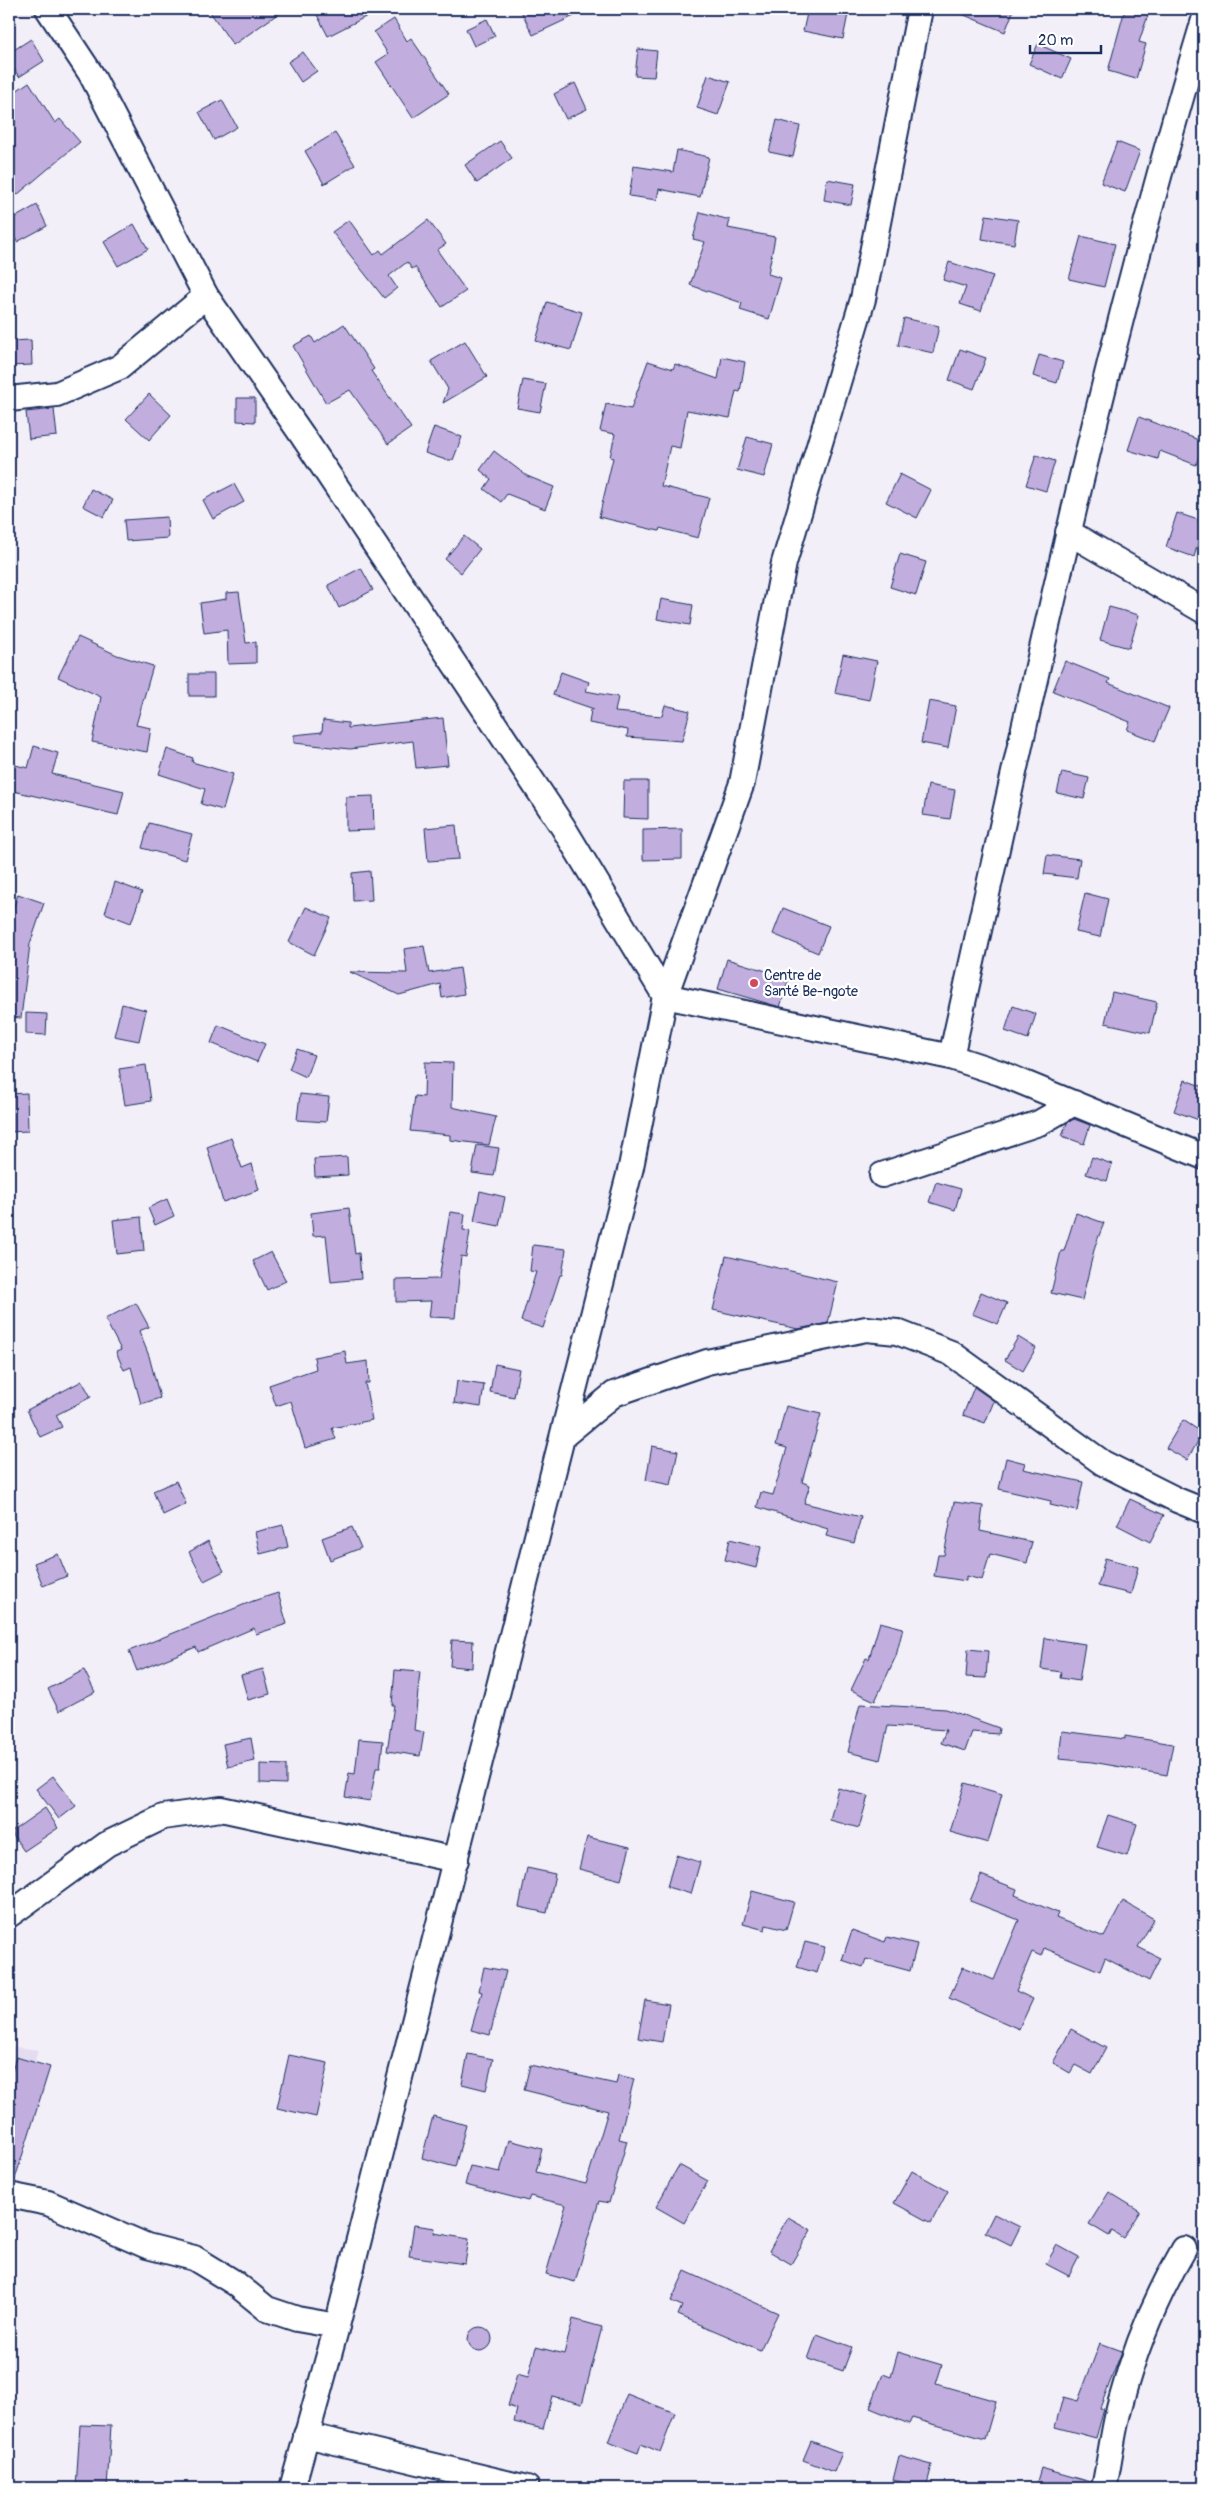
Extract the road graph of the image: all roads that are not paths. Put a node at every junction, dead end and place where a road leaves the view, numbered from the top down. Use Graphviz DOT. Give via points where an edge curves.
graph roads {
  1 [pos="48,9"];
  2 [pos="920,9"];
  3 [pos="1204,20"];
  4 [pos="206,296"];
  5 [pos="9,400"];
  6 [pos="1068,532"];
  7 [pos="1204,611"];
  8 [pos="665,996"];
  9 [pos="950,1057"];
  10 [pos="1074,1103"];
  11 [pos="1204,1157"];
  12 [pos="882,1175"];
  13 [pos="563,1436"];
  14 [pos="1204,1511"];
  15 [pos="456,1860"];
  16 [pos="9,1915"];
  17 [pos="9,2195"];
  18 [pos="1184,2249"];
  19 [pos="337,2326"];
  20 [pos="306,2435"];
  21 [pos="292,2488"];
  22 [pos="527,2488"];
  23 [pos="1104,2488"];
  1 -- 4 [label="street" via="91,74"];
  2 -- 8 [label="street" via="863,299 784,563 742,783"];
  3 -- 6 [label="street" via="1161,162"];
  4 -- 5 [label="street" via="120,367 57,394"];
  4 -- 8 [label="street" via="557,819"];
  6 -- 7 [label="street"];
  6 -- 9 [label="street"];
  8 -- 9 [label="street"];
  8 -- 13 [label="street" via="631,1167"];
  9 -- 10 [label="street"];
  10 -- 11 [label="street"];
  10 -- 12 [label="street" via="1039,1123"];
  13 -- 14 [label="street" via="614,1394 707,1362 866,1329 882,1330 897,1332 951,1353 1103,1463"];
  13 -- 15 [label="street"];
  15 -- 16 [label="street" via="221,1809 163,1817 107,1844"];
  15 -- 19 [label="street"];
  17 -- 19 [label="street" via="48,2203 146,2246 194,2258 235,2283 267,2309 297,2319"];
  18 -- 23 [label="street" via="1162,2288 1129,2375 1120,2402"];
  19 -- 20 [label="street"];
  20 -- 21 [label="street"];
  20 -- 22 [label="street"];
}
